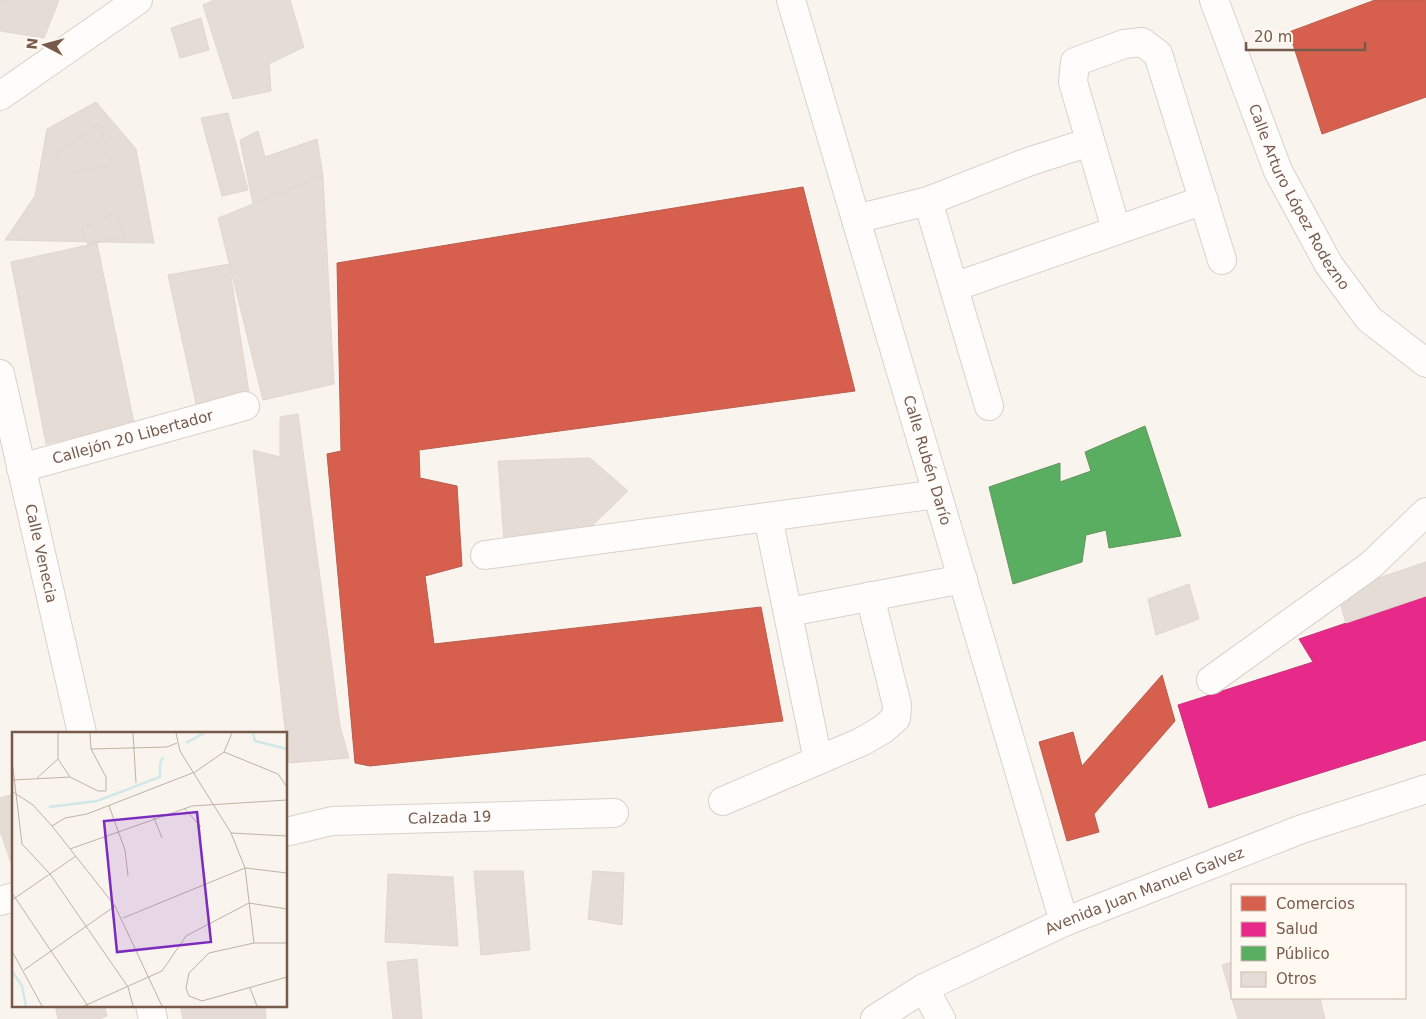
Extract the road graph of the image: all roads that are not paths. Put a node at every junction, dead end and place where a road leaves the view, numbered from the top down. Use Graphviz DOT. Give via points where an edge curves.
graph roads {
  1 [pos="138,0"];
  2 [pos="791,0"];
  3 [pos="1214,0"];
  4 [pos="0,96"];
  5 [pos="1090,142"];
  6 [pos="1204,200"];
  7 [pos="928,201"];
  8 [pos="856,219"];
  9 [pos="1116,229"];
  10 [pos="1222,260"];
  11 [pos="954,287"];
  12 [pos="1426,363"];
  13 [pos="0,374"];
  14 [pos="245,406"];
  15 [pos="990,406"];
  16 [pos="21,468"];
  17 [pos="937,494"];
  18 [pos="1426,512"];
  19 [pos="768,517"];
  20 [pos="485,555"];
  21 [pos="963,579"];
  22 [pos="870,596"];
  23 [pos="789,612"];
  24 [pos="1211,680"];
  25 [pos="82,732"];
  26 [pos="818,760"];
  27 [pos="1426,789"];
  28 [pos="723,801"];
  29 [pos="614,813"];
  30 [pos="288,832"];
  31 [pos="1064,922"];
  32 [pos="924,988"];
  33 [pos="150,1006"];
  34 [pos="153,1019"];
  35 [pos="875,1019"];
  36 [pos="941,1019"];
  1 -- 4 [label="street"];
  2 -- 8 [label="street, Calle Rubén Darío"];
  3 -- 12 [label="street, Calle Arturo López Rodezno" via="1278,170 1329,265 1369,319"];
  5 -- 6 [label="street" via="1073,82 1075,62 1124,44 1142,42 1158,54"];
  5 -- 7 [label="street"];
  5 -- 9 [label="street"];
  6 -- 9 [label="street"];
  6 -- 10 [label="street"];
  7 -- 8 [label="street"];
  7 -- 11 [label="street"];
  8 -- 17 [label="street, Calle Rubén Darío"];
  9 -- 11 [label="street"];
  11 -- 15 [label="street"];
  13 -- 16 [label="street, Calle Venecia"];
  14 -- 16 [label="street, Callejón 20 Libertador"];
  16 -- 25 [label="street, Calle Venecia"];
  17 -- 19 [label="street"];
  17 -- 21 [label="street, Calle Rubén Darío"];
  18 -- 24 [label="street" via="1371,565"];
  19 -- 20 [label="street"];
  19 -- 23 [label="street"];
  21 -- 22 [label="street"];
  21 -- 31 [label="street, Calle Rubén Darío"];
  22 -- 23 [label="street"];
  22 -- 26 [label="street" via="897,705 896,718 861,742"];
  23 -- 26 [label="street"];
  26 -- 28 [label="street"];
  27 -- 31 [label="street, Avenida Juan Manuel Galvez" via="1302,829"];
  29 -- 30 [label="street, Calzada 19" via="332,821"];
  31 -- 32 [label="street, Avenida Juan Manuel Galvez"];
  32 -- 35 [label="street, Avenida Juan Manuel Galvez"];
  32 -- 36 [label="street"];
  33 -- 34 [label="street"];
}
